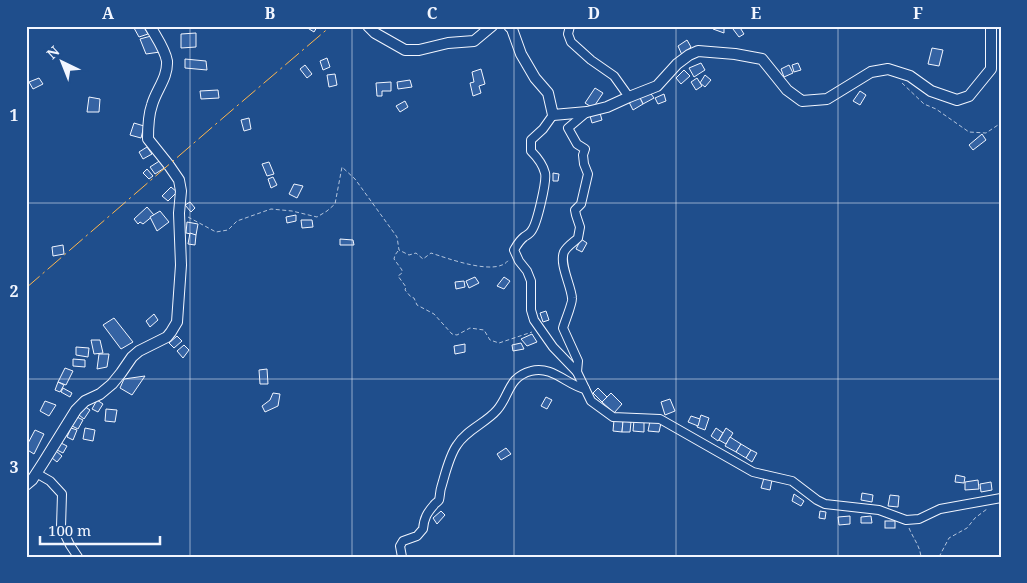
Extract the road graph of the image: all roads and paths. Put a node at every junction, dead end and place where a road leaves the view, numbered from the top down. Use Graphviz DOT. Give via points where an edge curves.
graph roads {
  1 [pos="150,26"];
  2 [pos="368,26"];
  3 [pos="492,26"];
  4 [pos="509,26"];
  5 [pos="570,26"];
  6 [pos="991,26"];
  7 [pos="900,81"];
  8 [pos="629,97"];
  9 [pos="587,112"];
  10 [pos="553,114"];
  11 [pos="1001,123"];
  12 [pos="178,213"];
  13 [pos="398,250"];
  14 [pos="514,250"];
  15 [pos="535,330"];
  16 [pos="576,372"];
  17 [pos="585,389"];
  18 [pos="36,472"];
  19 [pos="26,485"];
  20 [pos="1001,498"];
  21 [pos="989,508"];
  22 [pos="906,520"];
  23 [pos="78,557"];
  24 [pos="402,557"];
  25 [pos="921,557"];
  26 [pos="939,557"];
  1 -- 12 [label="main road" via="167,63 163,82 152,104 148,139 179,180"];
  2 -- 3 [label="main road" via="405,50 474,41"];
  4 -- 10 [label="main road" via="521,54 548,93"];
  5 -- 8 [label="street" via="571,42 614,76"];
  6 -- 8 [label="main road" via="991,69 969,96 957,100 931,91 910,76 888,69 871,72 827,99 802,102 787,90 762,59 706,51 689,55 657,86"];
  7 -- 11 [label="path" via="924,104 969,132 986,133"];
  8 -- 9 [label="main road"];
  9 -- 10 [label="main road"];
  9 -- 16 [label="street" via="568,128 577,144 585,149 584,164 588,174 582,204 575,210 580,227 578,238 564,252 563,260 573,300 563,328 578,360"];
  10 -- 14 [label="street" via="531,140 531,151 545,174 544,189 534,228"];
  12 -- 13 [label="path" via="216,232 228,230 238,221 271,209 318,217 335,204 342,167 377,207 397,237"];
  12 -- 18 [label="main road" via="180,284 177,322 167,337 139,351 112,384 76,410"];
  13 -- 14 [label="path" via="409,255 416,253 423,258 431,253 493,268 508,263"];
  13 -- 15 [label="path" via="394,259 402,270 398,276 405,290 417,305 434,314 452,334 457,335 470,328 484,330 490,340 499,343"];
  14 -- 16 [label="street" via="532,281 534,320"];
  16 -- 17 [label="street"];
  17 -- 22 [label="street" via="591,401 613,418 660,418 752,472 792,481 825,504 879,510"];
  17 -- 24 [label="street" via="544,370 524,373 512,383 499,408 457,443 439,500 426,514 423,529 417,536 403,541 400,546"];
  18 -- 19 [label="main road"];
  18 -- 23 [label="street" via="62,494 62,527"];
  20 -- 22 [label="street" via="940,509 919,519"];
  21 -- 26 [label="path" via="967,528 949,538"];
  22 -- 25 [label="path"];
}
